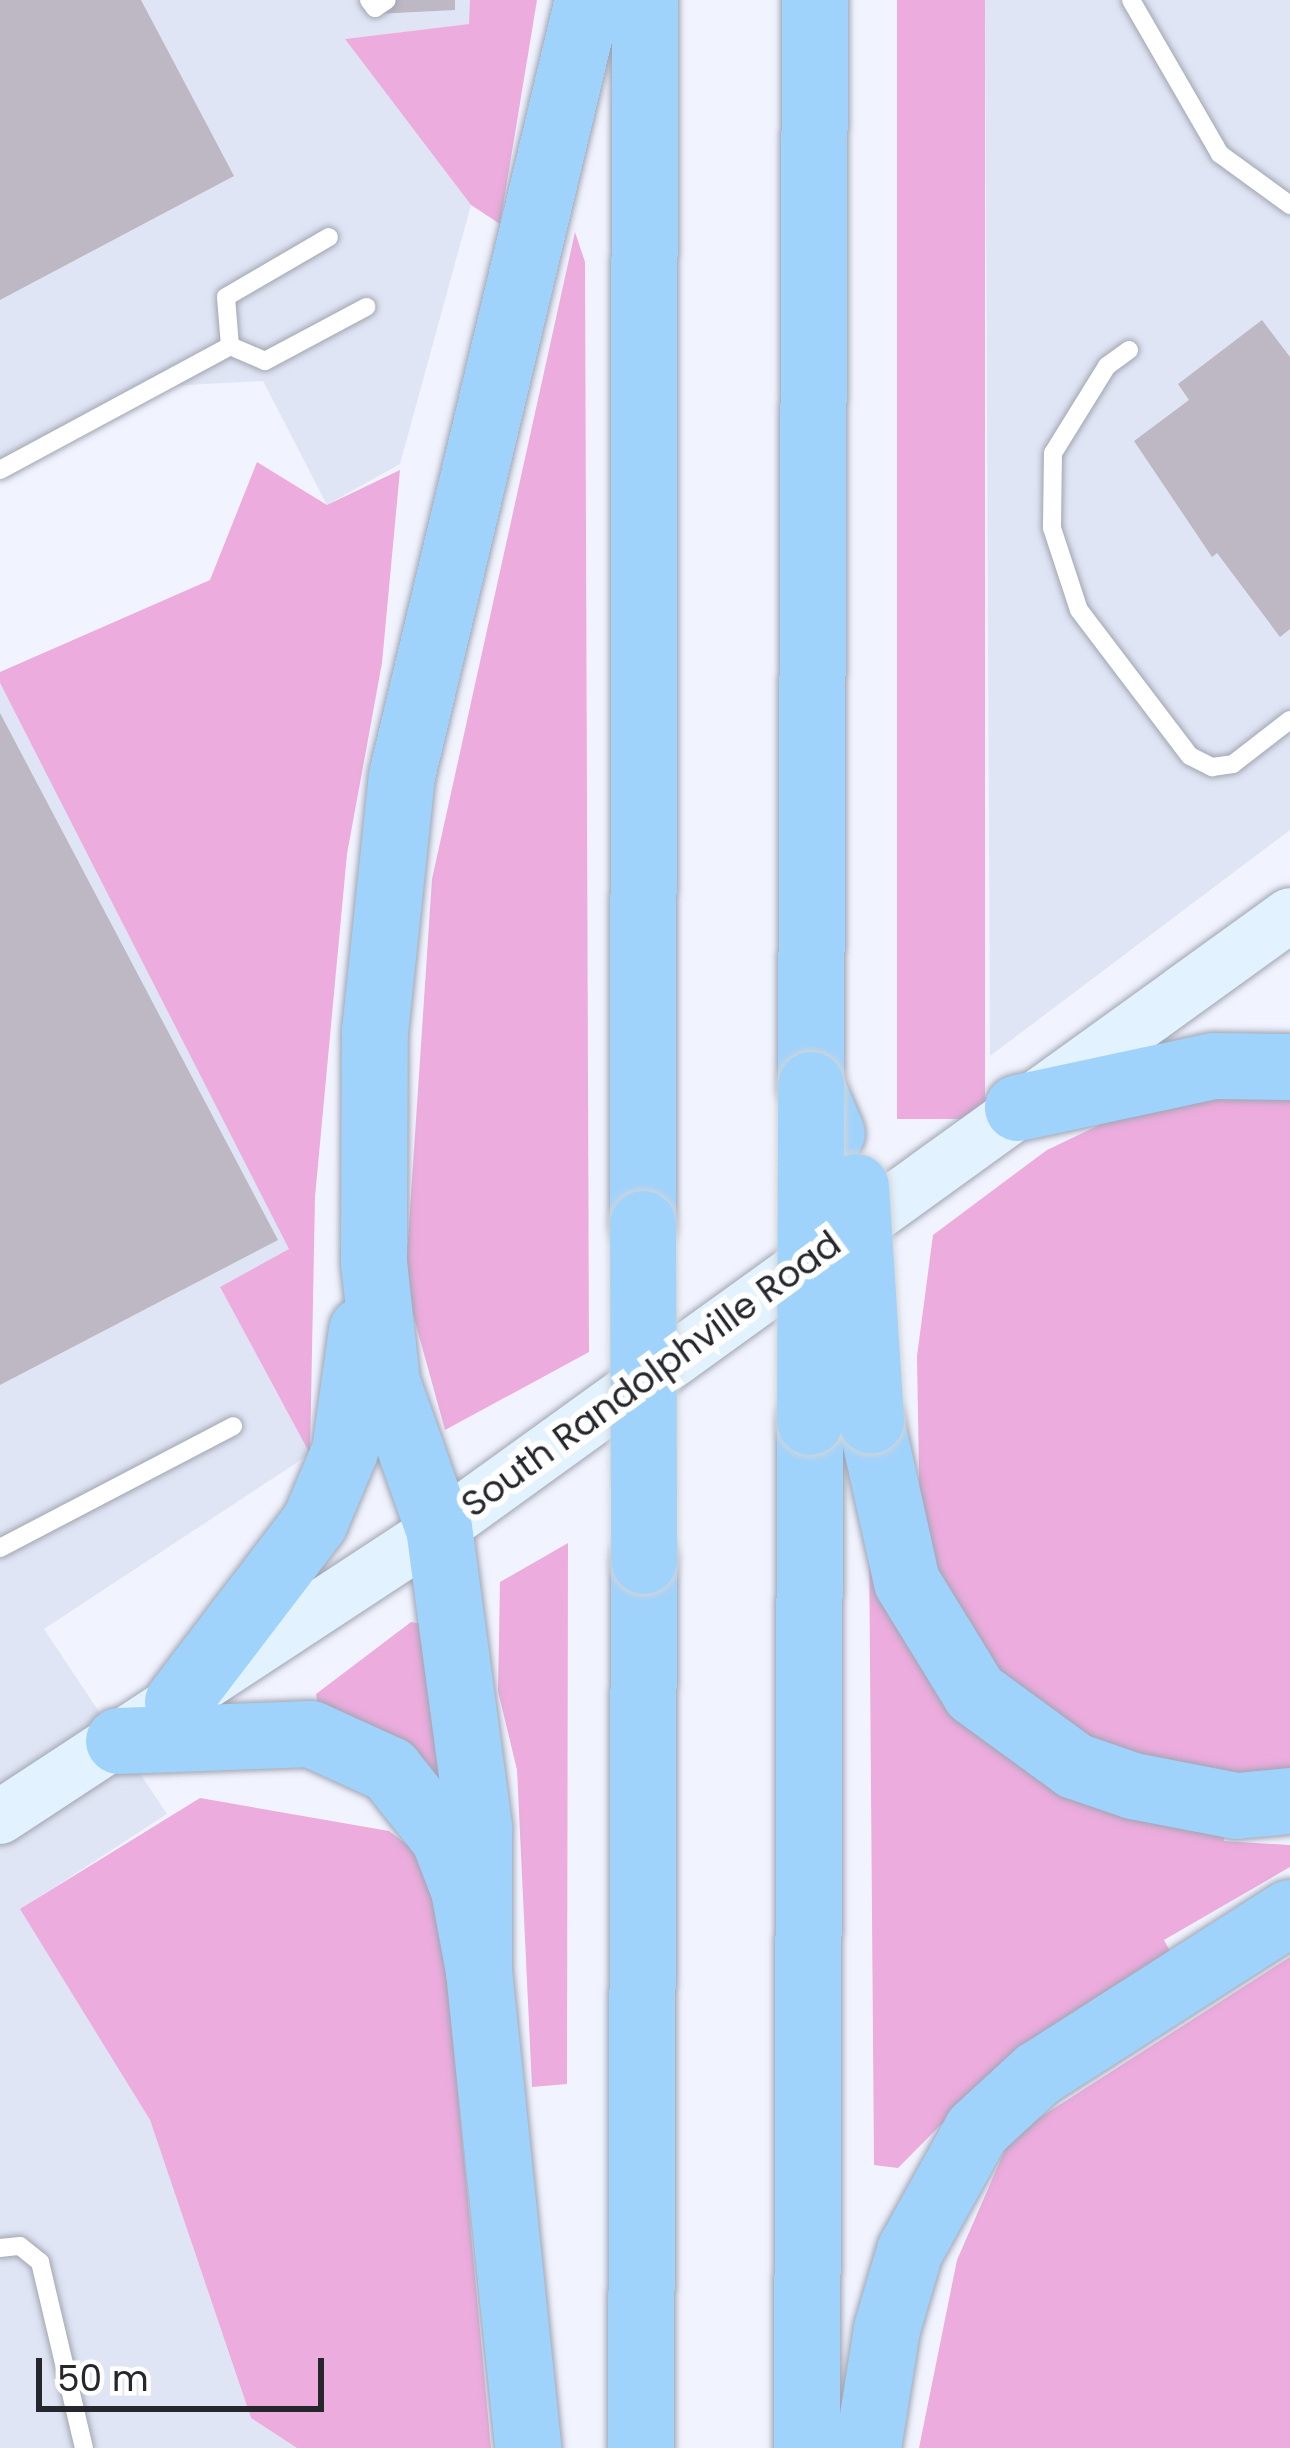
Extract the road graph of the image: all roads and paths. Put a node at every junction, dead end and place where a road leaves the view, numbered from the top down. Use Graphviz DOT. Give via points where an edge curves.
graph roads {
  1 [pos="369,0"];
  2 [pos="388,0"];
  3 [pos="588,0"];
  4 [pos="645,0"];
  5 [pos="815,0"];
  6 [pos="1131,0"];
  7 [pos="1290,205"];
  8 [pos="329,237"];
  9 [pos="366,307"];
  10 [pos="230,346"];
  11 [pos="1129,350"];
  12 [pos="0,470"];
  13 [pos="1290,720"];
  14 [pos="1290,915"];
  15 [pos="1290,1067"];
  16 [pos="1018,1108"];
  17 [pos="374,1262"];
  18 [pos="841,1422"];
  19 [pos="233,1426"];
  20 [pos="439,1529"];
  21 [pos="0,1548"];
  22 [pos="178,1702"];
  23 [pos="119,1742"];
  24 [pos="1290,1801"];
  25 [pos="0,1816"];
  26 [pos="1290,1913"];
  27 [pos="479,1971"];
  28 [pos="0,2248"];
  29 [pos="84,2448"];
  30 [pos="528,2448"];
  31 [pos="641,2448"];
  32 [pos="807,2448"];
  33 [pos="868,2448"];
  1 -- 2 [label="lane" via="375,8"];
  3 -- 17 [label="highway" via="401,776 375,1032"];
  4 -- 31 [label="highway, bridge"];
  5 -- 18 [label="highway, bridge" via="811,1085"];
  6 -- 7 [label="lane" via="1220,154"];
  8 -- 10 [label="lane" via="226,298"];
  9 -- 10 [label="lane" via="265,361"];
  10 -- 12 [label="lane"];
  11 -- 13 [label="lane" via="1107,366 1054,453 1052,528 1072,593 1190,756 1212,767 1233,764"];
  14 -- 16 [label="main road, South Randolphville Road"];
  15 -- 16 [label="highway" via="1214,1066"];
  16 -- 20 [label="main road, South Randolphville Road"];
  17 -- 20 [label="highway" via="387,1382"];
  17 -- 22 [label="highway" via="345,1451 315,1522"];
  18 -- 24 [label="highway" via="908,1582 975,1693 1076,1766 1133,1786 1237,1806"];
  18 -- 32 [label="highway"];
  19 -- 21 [label="lane"];
  20 -- 22 [label="main road, South Randolphville Road"];
  20 -- 27 [label="highway" via="479,1827"];
  22 -- 23 [label="main road, South Randolphville Road"];
  23 -- 25 [label="main road, South Randolphville Road"];
  23 -- 27 [label="highway" via="311,1733 390,1770 444,1838 464,1890"];
  26 -- 33 [label="highway" via="1038,2074 977,2129 910,2251 887,2329"];
  27 -- 30 [label="highway"];
  28 -- 29 [label="lane" via="20,2246 40,2262"];
}
